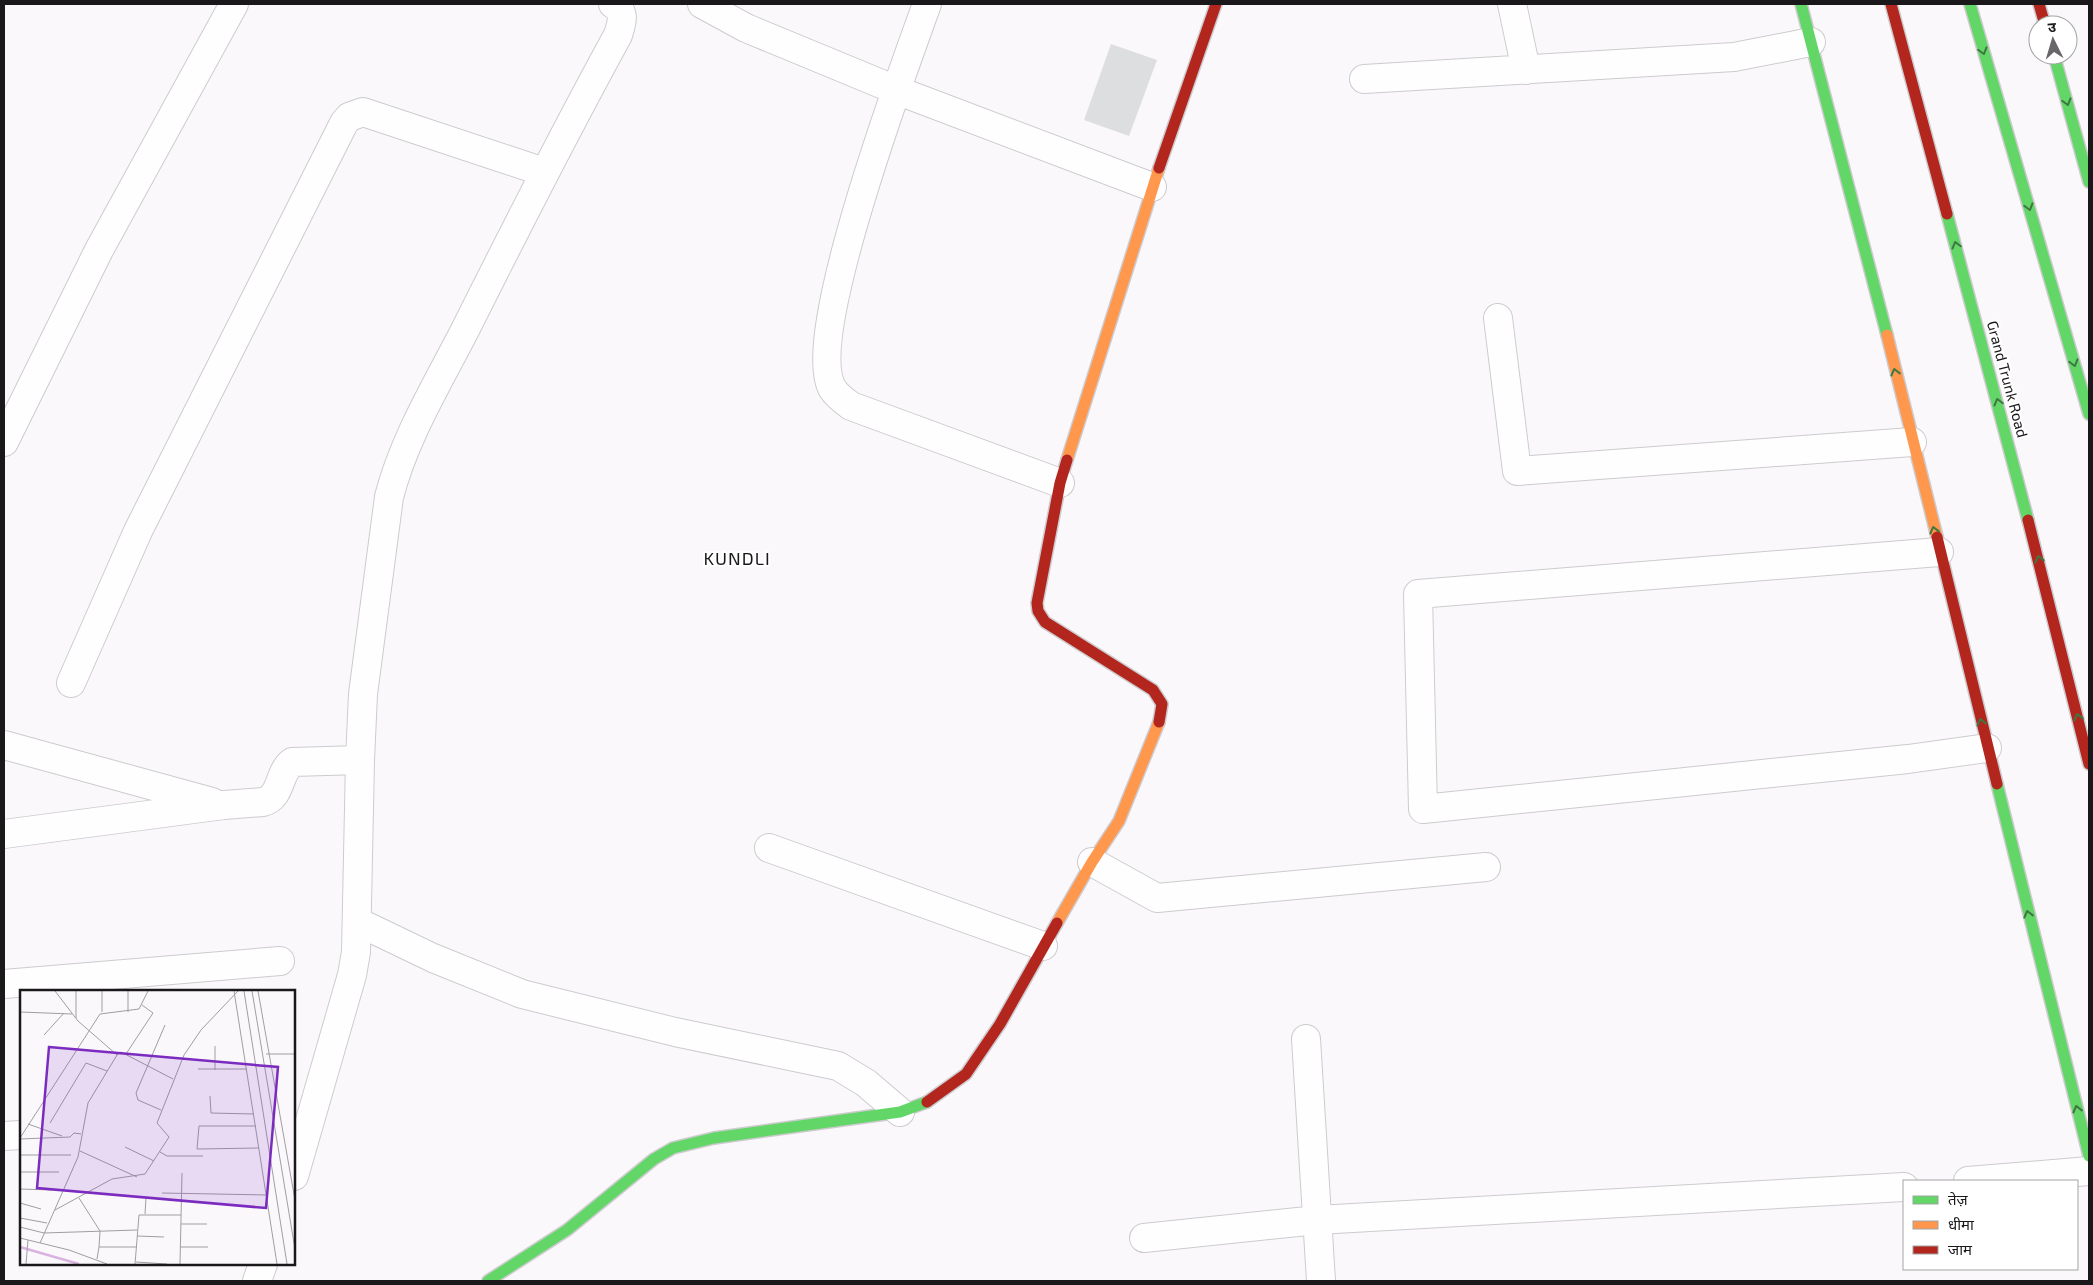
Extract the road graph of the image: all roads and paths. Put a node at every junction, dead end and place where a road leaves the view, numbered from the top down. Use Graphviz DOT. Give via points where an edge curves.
graph roads {
  1 [pos="234,4"];
  2 [pos="702,4"];
  3 [pos="927,4"];
  4 [pos="1216,4"];
  5 [pos="1512,4"];
  6 [pos="1801,4"];
  7 [pos="1891,4"];
  8 [pos="1970,4"];
  9 [pos="623,8"];
  10 [pos="1811,42"];
  11 [pos="2057,65"];
  12 [pos="1526,70"];
  13 [pos="1364,79"];
  14 [pos="896,90"];
  15 [pos="544,172"];
  16 [pos="2089,182"];
  17 [pos="1152,187"];
  18 [pos="1498,318"];
  19 [pos="2089,414"];
  20 [pos="4,442"];
  21 [pos="1912,442"];
  22 [pos="1060,483"];
  23 [pos="1939,552"];
  24 [pos="71,684"];
  25 [pos="4,745"];
  26 [pos="1987,748"];
  27 [pos="360,760"];
  28 [pos="2089,764"];
  29 [pos="224,805"];
  30 [pos="4,834"];
  31 [pos="769,848"];
  32 [pos="1092,862"];
  33 [pos="1486,867"];
  34 [pos="358,922"];
  35 [pos="1043,946"];
  36 [pos="280,961"];
  37 [pos="4,984"];
  38 [pos="1306,1039"];
  39 [pos="900,1112"];
  40 [pos="20,1135"];
  41 [pos="4,1136"];
  42 [pos="2089,1156"];
  43 [pos="2089,1171"];
  44 [pos="295,1173"];
  45 [pos="1980,1180"];
  46 [pos="1903,1187"];
  47 [pos="1317,1220"];
  48 [pos="1144,1238"];
  49 [pos="264,1265"];
  50 [pos="257,1281"];
  51 [pos="488,1281"];
  52 [pos="1321,1281"];
  1 -- 20 [label="street" via="99,250"];
  2 -- 14 [label="street" via="746,28"];
  3 -- 14 [label="street"];
  4 -- 17 [label="main road"];
  5 -- 12 [label="street"];
  6 -- 10 [label="main road"];
  28 -- 7 [label="main road, Grand Trunk Road, one-way" via="2007,435"];
  8 -- 19 [label="main road, one-way"];
  9 -- 15 [label="street" via="618,35"];
  10 -- 12 [label="street" via="1734,57"];
  21 -- 10 [label="main road, one-way"];
  11 -- 16 [label="main road, one-way"];
  12 -- 13 [label="street"];
  14 -- 17 [label="street"];
  14 -- 22 [label="street" via="836,291 827,342 832,388 851,406"];
  15 -- 24 [label="street" via="363,112 349,117 138,531"];
  15 -- 27 [label="street" via="418,422 394,477 363,694"];
  17 -- 22 [label="main road"];
  18 -- 21 [label="street" via="1517,471"];
  23 -- 21 [label="main road, one-way"];
  22 -- 32 [label="main road" via="1037,603 1040,616 1153,690 1162,709 1119,821"];
  26 -- 23 [label="main road, one-way"];
  23 -- 26 [label="street" via="1418,594 1423,809"];
  25 -- 29 [label="street"];
  42 -- 26 [label="main road, one-way"];
  27 -- 29 [label="street" via="296,760 288,765 269,800"];
  27 -- 34 [label="street"];
  29 -- 30 [label="street"];
  31 -- 35 [label="street"];
  32 -- 33 [label="street" via="1157,898"];
  32 -- 35 [label="main road"];
  34 -- 39 [label="street" via="432,958 522,994 675,1032 838,1066 866,1083"];
  34 -- 44 [label="street" via="352,975"];
  35 -- 39 [label="main road" via="1000,1024 966,1074 927,1102"];
  36 -- 37 [label="street"];
  38 -- 47 [label="street"];
  39 -- 51 [label="main road" via="714,1138 672,1148 567,1230"];
  40 -- 41 [label="street"];
  43 -- 45 [label="street"];
  46 -- 47 [label="street"];
  47 -- 48 [label="street"];
  47 -- 52 [label="street"];
  49 -- 50 [label="street"];
}
